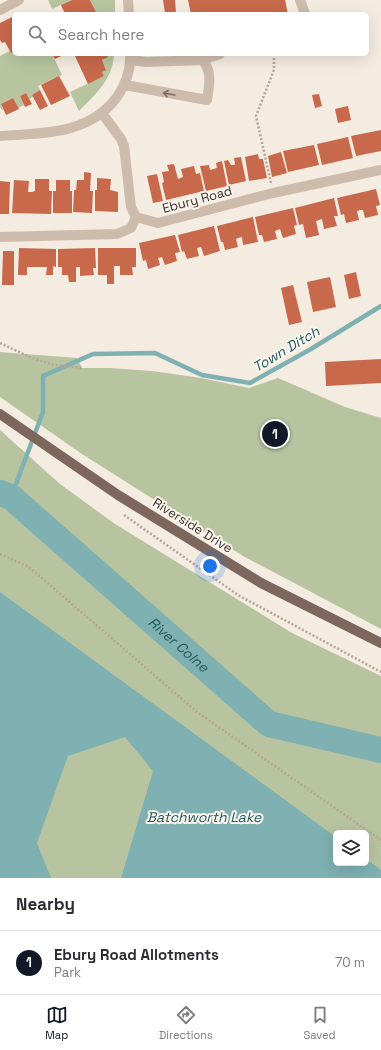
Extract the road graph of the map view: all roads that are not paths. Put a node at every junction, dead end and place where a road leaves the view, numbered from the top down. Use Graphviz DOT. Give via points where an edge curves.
graph roads {
  1 [pos="19,0"];
  2 [pos="128,0"];
  3 [pos="300,0"];
  4 [pos="0,10"];
  5 [pos="129,12"];
  6 [pos="304,12"];
  7 [pos="214,56"];
  8 [pos="130,57"];
  9 [pos="202,60"];
  10 [pos="125,85"];
  11 [pos="102,113"];
  12 [pos="0,136"];
  13 [pos="381,170"];
  14 [pos="136,218"];
  15 [pos="0,237"];
  16 [pos="0,414"];
  17 [pos="381,643"];
  1 -- 4 [label="street"];
  2 -- 5 [label="street"];
  3 -- 6 [label="street"];
  7 -- 9 [label="street"];
  8 -- 9 [label="street" via="146,62"];
  8 -- 10 [label="street"];
  9 -- 10 [label="street, one-way" via="209,72 208,100"];
  10 -- 11 [label="street"];
  11 -- 12 [label="street" via="83,125 67,129"];
  11 -- 14 [label="street" via="124,146 131,206"];
  13 -- 14 [label="street, Ebury Road" via="273,193 158,223"];
  14 -- 15 [label="street" via="131,228 117,234"];
  16 -- 17 [label="main road, Riverside Drive" via="118,495 261,583"];
}
